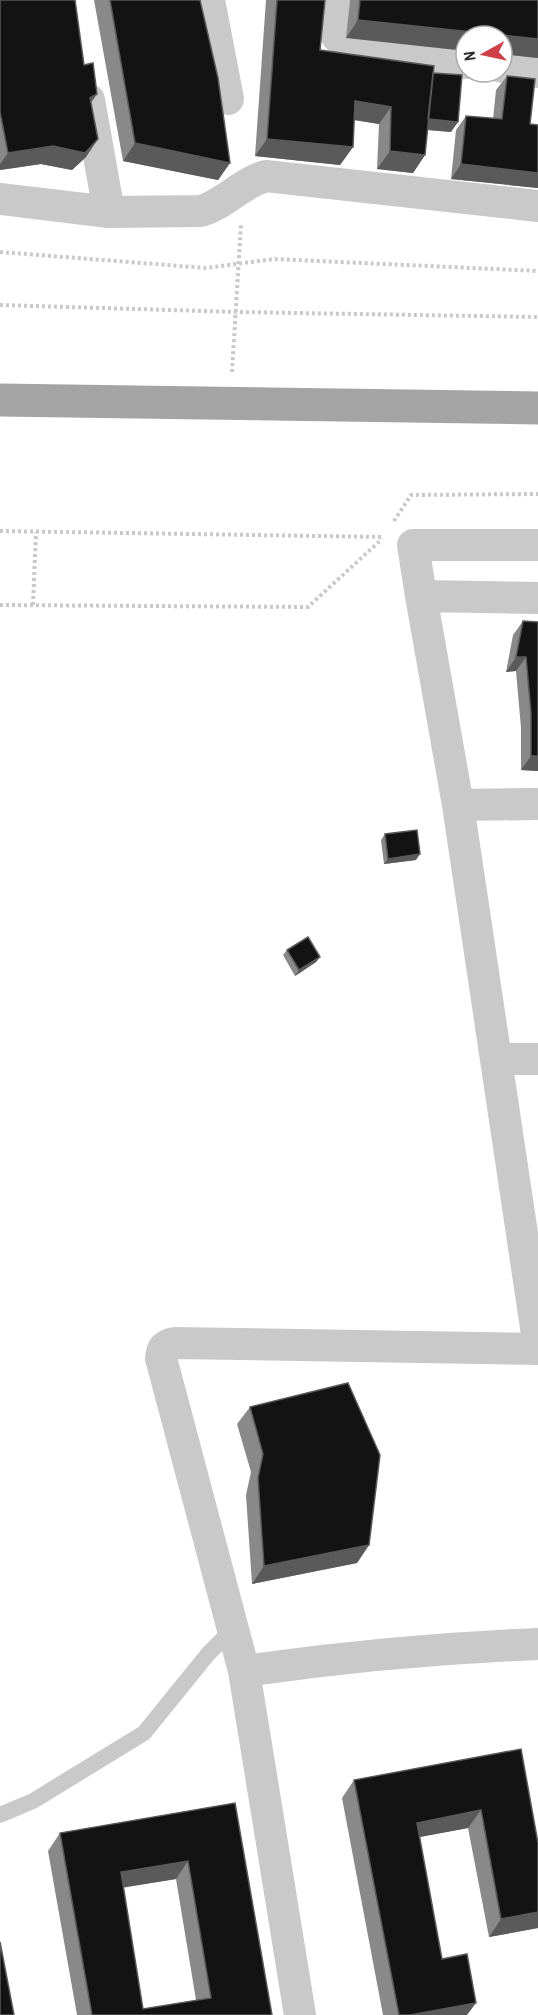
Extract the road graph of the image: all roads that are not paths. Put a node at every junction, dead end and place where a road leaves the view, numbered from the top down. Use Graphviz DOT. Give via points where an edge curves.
graph roads {
  1 [pos="209,0"];
  2 [pos="334,0"];
  3 [pos="454,61"];
  4 [pos="514,69"];
  5 [pos="84,70"];
  6 [pos="538,72"];
  7 [pos="228,99"];
  8 [pos="0,199"];
  9 [pos="538,206"];
  10 [pos="109,212"];
  11 [pos="0,400"];
  12 [pos="538,408"];
  13 [pos="538,545"];
  14 [pos="421,596"];
  15 [pos="538,598"];
  16 [pos="538,804"];
  17 [pos="458,805"];
  18 [pos="496,1059"];
  19 [pos="538,1059"];
  20 [pos="538,1341"];
  21 [pos="538,1349"];
  22 [pos="232,1630"];
  23 [pos="538,1644"];
  24 [pos="244,1671"];
  25 [pos="0,1815"];
  26 [pos="300,2015"];
  1 -- 7 [label="street"];
  2 -- 3 [label="street" via="333,31 343,44"];
  4 -- 6 [label="street"];
  5 -- 10 [label="street"];
  8 -- 10 [label="street"];
  9 -- 10 [label="street" via="266,176 201,211"];
  11 -- 12 [label="main road"];
  13 -- 14 [label="street" via="413,545"];
  14 -- 15 [label="street"];
  14 -- 17 [label="street"];
  16 -- 17 [label="street"];
  17 -- 18 [label="street"];
  18 -- 19 [label="street"];
  18 -- 20 [label="street"];
  21 -- 22 [label="street" via="174,1343 164,1347 161,1358"];
  22 -- 24 [label="street"];
  22 -- 25 [label="lane" via="144,1733 33,1801"];
  23 -- 24 [label="street" via="370,1654"];
  24 -- 26 [label="street"];
}
